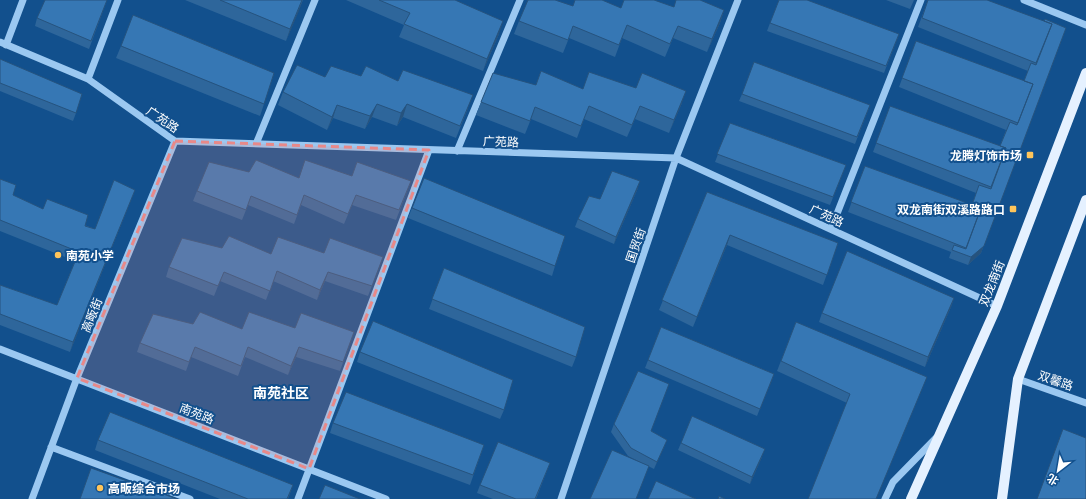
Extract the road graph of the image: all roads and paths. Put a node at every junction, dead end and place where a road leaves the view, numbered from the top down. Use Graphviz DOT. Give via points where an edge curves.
graph roads {
  1 [pos="23,0"];
  2 [pos="118,0"];
  3 [pos="315,0"];
  4 [pos="520,0"];
  5 [pos="738,0"];
  6 [pos="921,0"];
  7 [pos="1024,0"];
  8 [pos="1086,25"];
  9 [pos="3,44"];
  10 [pos="1086,73"];
  11 [pos="88,79"];
  12 [pos="174,141"];
  13 [pos="256,144"];
  14 [pos="429,150"];
  15 [pos="458,150"];
  16 [pos="676,158"];
  17 [pos="1086,200"];
  18 [pos="831,229"];
  19 [pos="997,306"];
  20 [pos="0,349"];
  21 [pos="77,378"];
  22 [pos="1018,379"];
  23 [pos="1086,403"];
  24 [pos="939,435"];
  25 [pos="51,447"];
  26 [pos="309,469"];
  27 [pos="32,499"];
  28 [pos="190,499"];
  29 [pos="298,499"];
  30 [pos="386,499"];
  31 [pos="561,499"];
  32 [pos="885,499"];
  33 [pos="911,499"];
  34 [pos="1002,499"];
  1 -- 9 [label="street"];
  2 -- 11 [label="street"];
  3 -- 13 [label="street"];
  4 -- 15 [label="street"];
  5 -- 16 [label="street, 国贸街"];
  6 -- 18 [label="street"];
  7 -- 8 [label="street"];
  9 -- 11 [label="street, 广苑路"];
  10 -- 19 [label="main road, 双龙南街"];
  11 -- 12 [label="street, 广苑路"];
  12 -- 13 [label="street, 广苑路"];
  12 -- 21 [label="street, 高畈街"];
  13 -- 14 [label="street, 广苑路"];
  14 -- 15 [label="street, 广苑路"];
  14 -- 26 [label="street"];
  15 -- 16 [label="street, 广苑路"];
  16 -- 18 [label="street, 广苑路"];
  16 -- 31 [label="street, 国贸街"];
  17 -- 22 [label="main road"];
  18 -- 19 [label="street, 广苑路"];
  19 -- 24 [label="main road, 双龙南街"];
  20 -- 21 [label="street, 南苑路"];
  21 -- 25 [label="street, 高畈街"];
  21 -- 26 [label="street, 南苑路"];
  22 -- 23 [label="street, 双馨路"];
  22 -- 34 [label="main road"];
  24 -- 32 [label="street" via="893,482"];
  24 -- 33 [label="main road, 双龙南街"];
  25 -- 27 [label="street, 高畈街"];
  25 -- 28 [label="street"];
  26 -- 29 [label="street"];
  26 -- 30 [label="street, 南苑路"];
}
